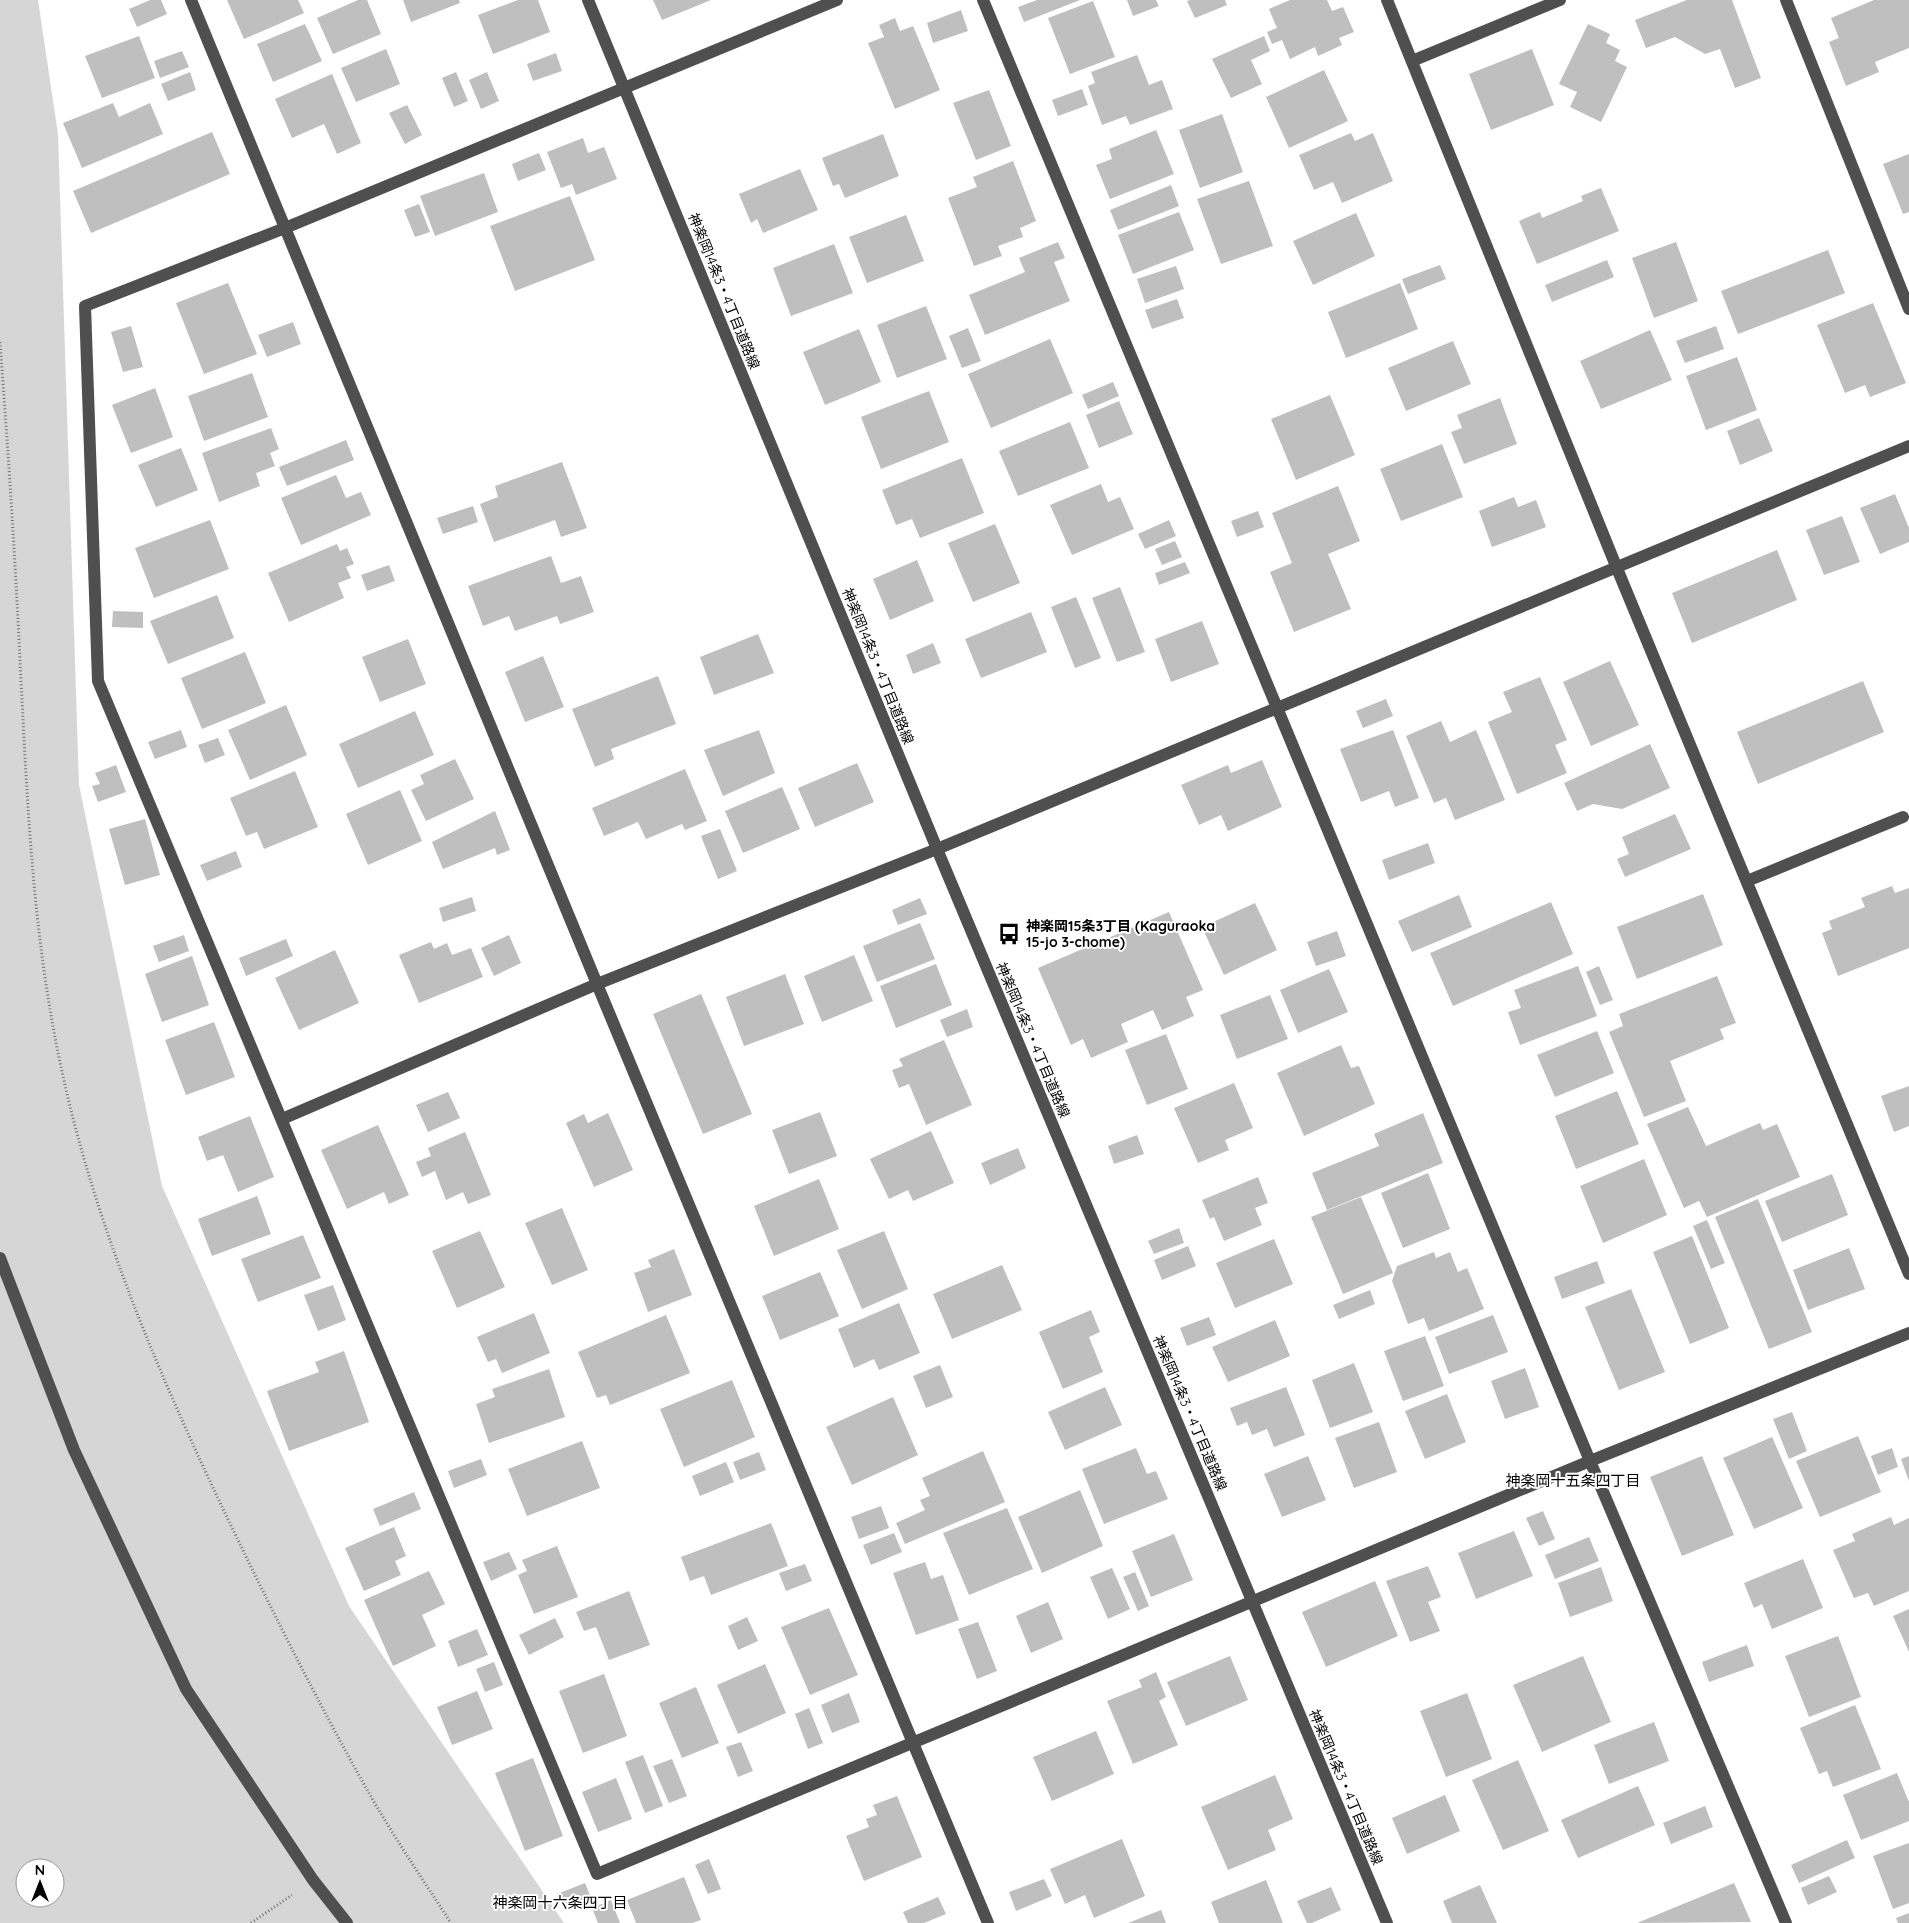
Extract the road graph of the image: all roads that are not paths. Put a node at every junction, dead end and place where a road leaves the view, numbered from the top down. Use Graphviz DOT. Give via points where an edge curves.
graph roads {
  1 [pos="191,0"];
  2 [pos="588,0"];
  3 [pos="837,0"];
  4 [pos="983,0"];
  5 [pos="1387,0"];
  6 [pos="1560,0"];
  7 [pos="1786,0"];
  8 [pos="1412,61"];
  9 [pos="624,88"];
  10 [pos="285,228"];
  11 [pos="1909,309"];
  12 [pos="1909,446"];
  13 [pos="1616,566"];
  14 [pos="1277,707"];
  15 [pos="1904,817"];
  16 [pos="937,849"];
  17 [pos="1747,881"];
  18 [pos="597,984"];
  19 [pos="282,1119"];
  20 [pos="0,1258"];
  21 [pos="1909,1274"];
  22 [pos="1909,1333"];
  23 [pos="1590,1461"];
  24 [pos="1252,1601"];
  25 [pos="913,1742"];
  26 [pos="347,1923"];
  27 [pos="988,1923"];
  28 [pos="1387,1923"];
  29 [pos="1786,1923"];
  1 -- 10 [label="street"];
  2 -- 9 [label="street, 神楽岡14条3・4丁目道路線"];
  3 -- 9 [label="street"];
  4 -- 14 [label="street"];
  5 -- 8 [label="street"];
  6 -- 8 [label="street"];
  7 -- 11 [label="street"];
  8 -- 13 [label="street"];
  9 -- 10 [label="street"];
  9 -- 16 [label="street, 神楽岡14条3・4丁目道路線"];
  10 -- 18 [label="street"];
  10 -- 19 [label="street" via="85,306 98,681"];
  12 -- 13 [label="street"];
  13 -- 14 [label="street"];
  13 -- 17 [label="street"];
  14 -- 16 [label="street"];
  14 -- 23 [label="street"];
  15 -- 17 [label="street"];
  16 -- 18 [label="street"];
  16 -- 24 [label="street, 神楽岡14条3・4丁目道路線"];
  17 -- 21 [label="street"];
  18 -- 19 [label="street"];
  18 -- 25 [label="street"];
  19 -- 25 [label="street" via="597,1874"];
  20 -- 26 [label="street" via="78,1458 186,1690 313,1880"];
  22 -- 23 [label="street"];
  23 -- 24 [label="street"];
  23 -- 29 [label="street"];
  24 -- 25 [label="street"];
  24 -- 28 [label="street, 神楽岡14条3・4丁目道路線"];
  25 -- 27 [label="street"];
}
